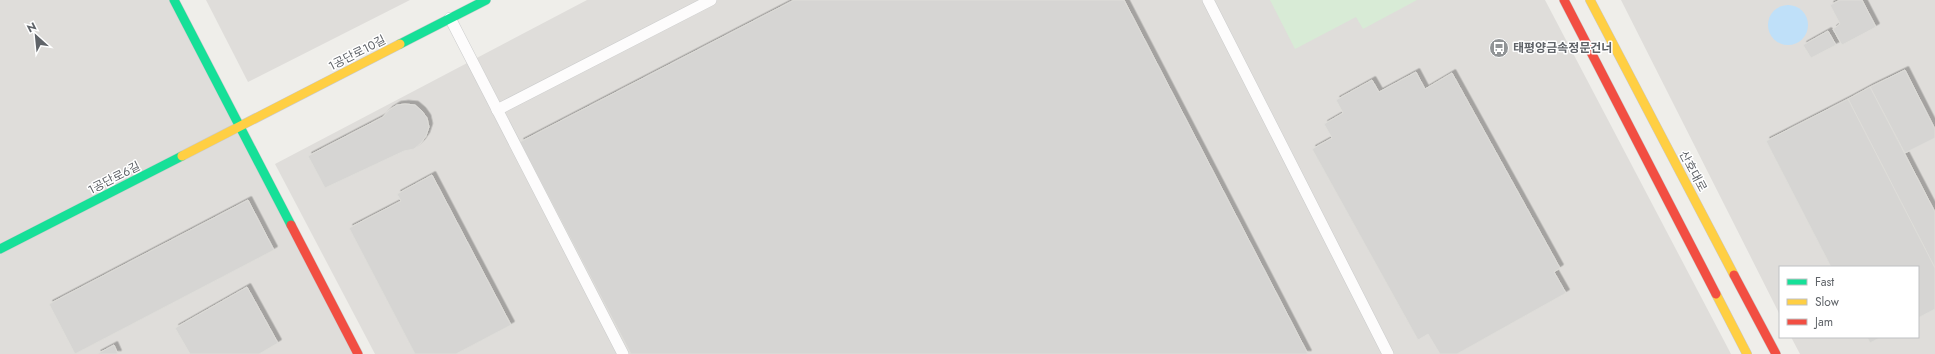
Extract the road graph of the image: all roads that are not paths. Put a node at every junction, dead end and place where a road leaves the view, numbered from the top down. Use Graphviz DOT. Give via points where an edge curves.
graph roads {
  1 [pos="174,0"];
  2 [pos="486,0"];
  3 [pos="711,0"];
  4 [pos="1208,0"];
  5 [pos="1564,0"];
  6 [pos="1590,0"];
  7 [pos="450,18"];
  8 [pos="497,110"];
  9 [pos="238,127"];
  10 [pos="0,249"];
  11 [pos="358,354"];
  12 [pos="623,354"];
  13 [pos="1388,354"];
  14 [pos="1747,354"];
  15 [pos="1776,354"];
  1 -- 9 [label="street"];
  2 -- 7 [label="street, 1공단로10길"];
  3 -- 8 [label="lane"];
  4 -- 13 [label="lane"];
  5 -- 14 [label="street"];
  6 -- 15 [label="street, 산호대로"];
  7 -- 8 [label="lane"];
  7 -- 9 [label="street, 1공단로10길"];
  8 -- 12 [label="lane"];
  9 -- 10 [label="street, 1공단로6길"];
  9 -- 11 [label="street"];
}
